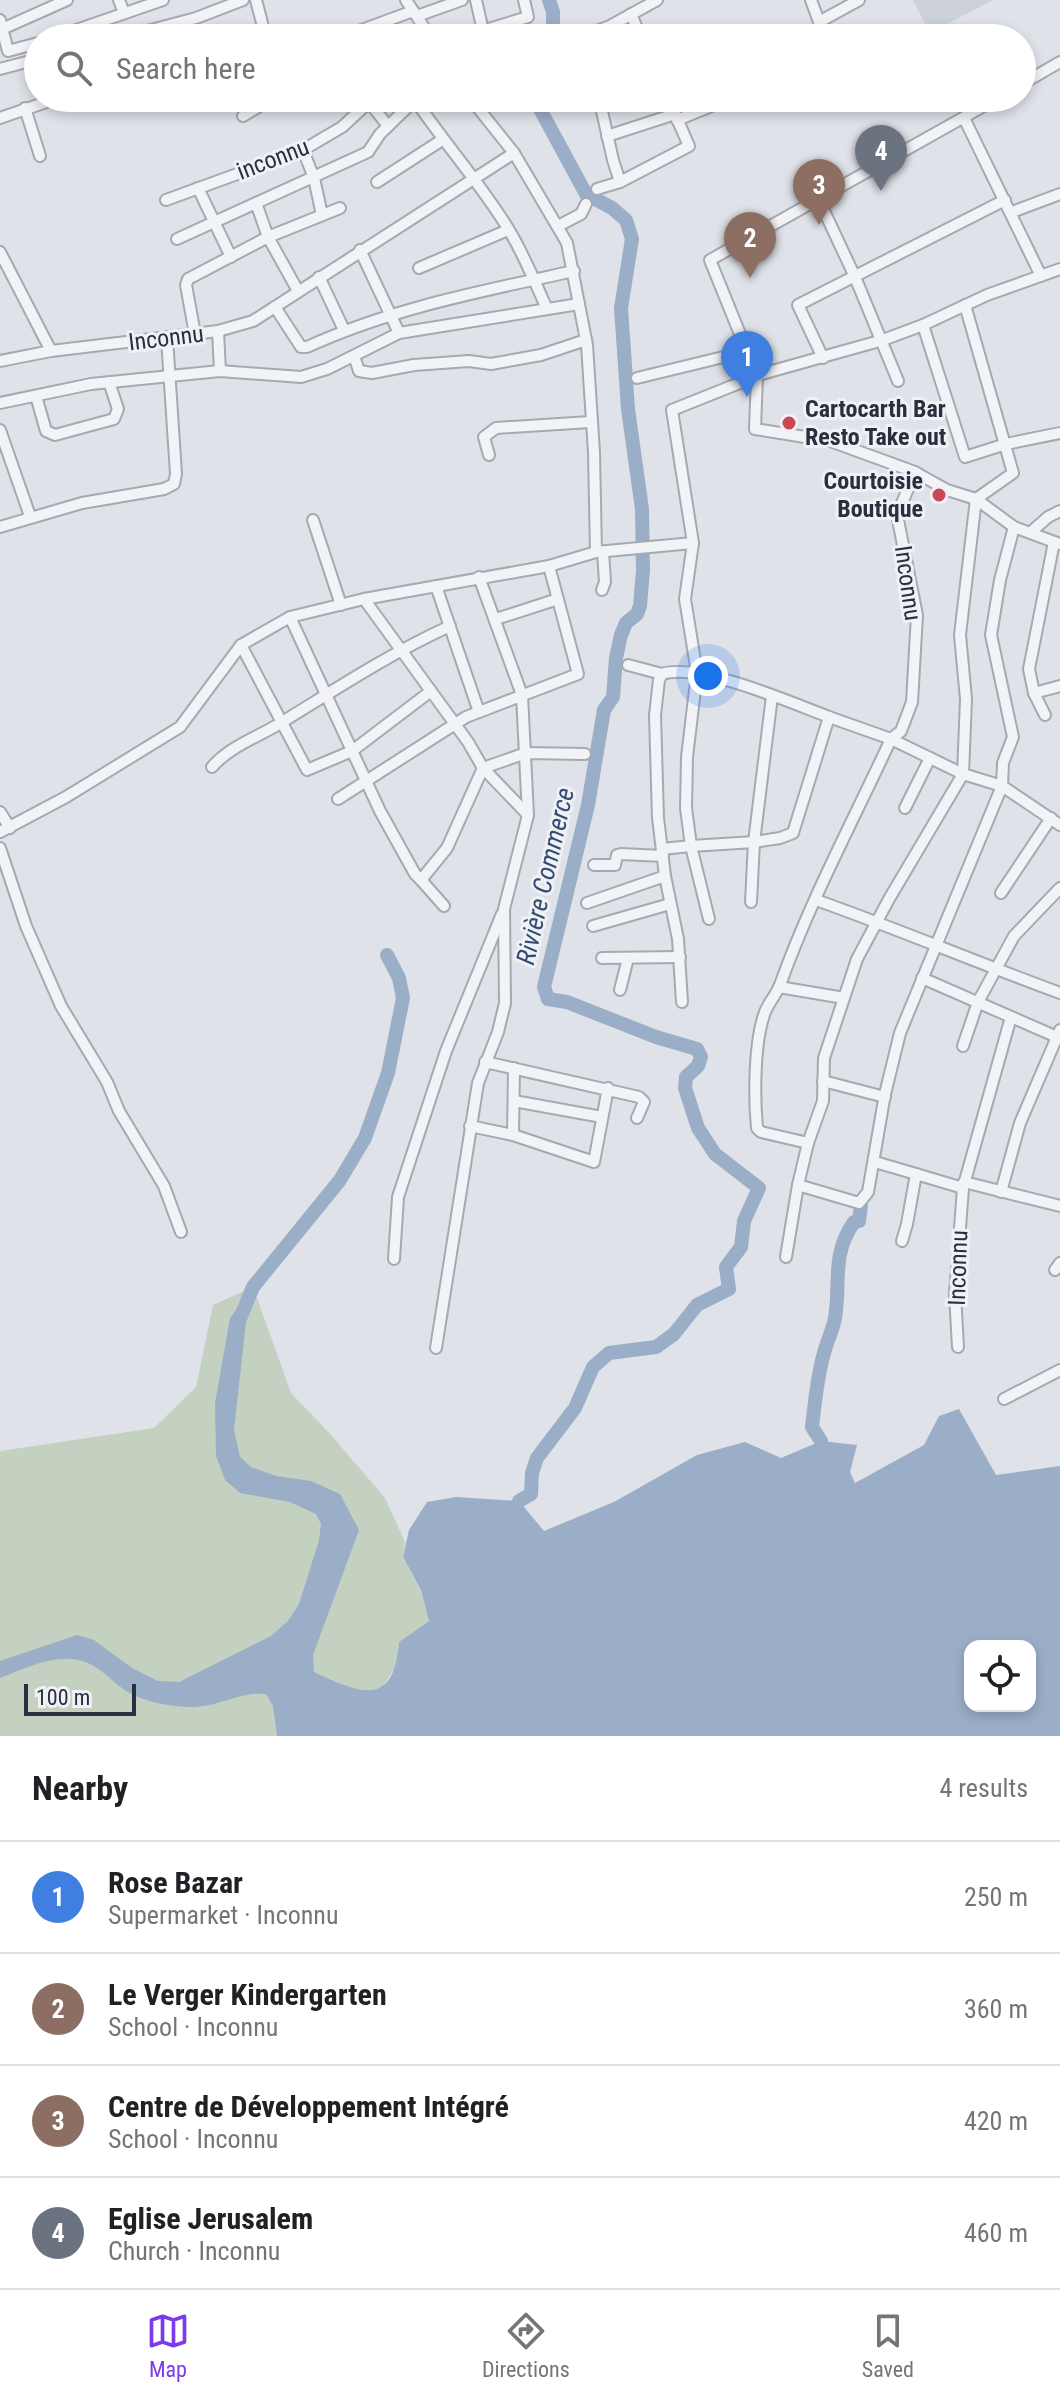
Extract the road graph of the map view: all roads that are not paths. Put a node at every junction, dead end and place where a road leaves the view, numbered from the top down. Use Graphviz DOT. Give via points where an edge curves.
graph roads {
  1 [pos="67,0"];
  2 [pos="119,0"];
  3 [pos="160,0"];
  4 [pos="243,0"];
  5 [pos="256,0"];
  6 [pos="406,0"];
  7 [pos="462,0"];
  8 [pos="476,0"];
  9 [pos="524,0"];
  10 [pos="657,0"];
  11 [pos="811,0"];
  12 [pos="859,0"];
  13 [pos="124,13"];
  14 [pos="415,14"];
  15 [pos="631,14"];
  16 [pos="819,22"];
  17 [pos="1,24"];
  18 [pos="93,24"];
  19 [pos="172,24"];
  20 [pos="262,24"];
  21 [pos="384,24"];
  22 [pos="422,24"];
  23 [pos="481,24"];
  24 [pos="506,24"];
  25 [pos="610,24"];
  26 [pos="635,24"];
  27 [pos="24,47"];
  28 [pos="1060,62"];
  29 [pos="24,63"];
  30 [pos="0,69"];
  31 [pos="1036,76"];
  32 [pos="24,108"];
  33 [pos="26,112"];
  34 [pos="250,112"];
  35 [pos="356,112"];
  36 [pos="377,112"];
  37 [pos="401,112"];
  38 [pos="423,112"];
  39 [pos="484,112"];
  40 [pos="602,112"];
  41 [pos="674,112"];
  42 [pos="690,112"];
  43 [pos="974,112"];
  44 [pos="243,116"];
  45 [pos="676,117"];
  46 [pos="0,118"];
  47 [pos="964,118"];
  48 [pos="388,126"];
  49 [pos="607,136"];
  50 [pos="442,140"];
  51 [pos="303,150"];
  52 [pos="514,153"];
  53 [pos="40,156"];
  54 [pos="314,178"];
  55 [pos="475,180"];
  56 [pos="377,182"];
  57 [pos="620,182"];
  58 [pos="198,188"];
  59 [pos="597,189"];
  60 [pos="1060,194"];
  61 [pos="818,198"];
  62 [pos="166,200"];
  63 [pos="1005,200"];
  64 [pos="256,203"];
  65 [pos="586,204"];
  66 [pos="340,208"];
  67 [pos="1012,212"];
  68 [pos="322,215"];
  69 [pos="214,221"];
  70 [pos="558,226"];
  71 [pos="508,230"];
  72 [pos="268,237"];
  73 [pos="177,239"];
  74 [pos="360,250"];
  75 [pos="0,252"];
  76 [pos="231,257"];
  77 [pos="419,268"];
  78 [pos="1060,269"];
  79 [pos="574,271"];
  80 [pos="1041,276"];
  81 [pos="319,277"];
  82 [pos="855,277"];
  83 [pos="534,280"];
  84 [pos="298,291"];
  85 [pos="579,304"];
  86 [pos="965,305"];
  87 [pos="275,307"];
  88 [pos="547,309"];
  89 [pos="390,314"];
  90 [pos="923,325"];
  91 [pos="344,330"];
  92 [pos="218,331"];
  93 [pos="399,333"];
  94 [pos="195,334"];
  95 [pos="167,338"];
  96 [pos="586,340"];
  97 [pos="883,340"];
  98 [pos="51,351"];
  99 [pos="748,351"];
  100 [pos="354,356"];
  101 [pos="823,358"];
  102 [pos="0,361"];
  103 [pos="220,371"];
  104 [pos="758,375"];
  105 [pos="170,376"];
  106 [pos="637,378"];
  107 [pos="898,381"];
  108 [pos="109,382"];
  109 [pos="36,396"];
  110 [pos="0,403"];
  111 [pos="590,422"];
  112 [pos="0,430"];
  113 [pos="1060,433"];
  114 [pos="1006,444"];
  115 [pos="489,455"];
  116 [pos="915,472"];
  117 [pos="976,499"];
  118 [pos="1060,511"];
  119 [pos="30,516"];
  120 [pos="313,520"];
  121 [pos="0,527"];
  122 [pos="1014,527"];
  123 [pos="1031,532"];
  124 [pos="693,543"];
  125 [pos="1057,543"];
  126 [pos="604,552"];
  127 [pos="549,566"];
  128 [pos="479,577"];
  129 [pos="436,586"];
  130 [pos="602,590"];
  131 [pos="364,599"];
  132 [pos="558,599"];
  133 [pos="341,605"];
  134 [pos="290,617"];
  135 [pos="496,619"];
  136 [pos="450,626"];
  137 [pos="241,645"];
  138 [pos="402,649"];
  139 [pos="628,665"];
  140 [pos="662,674"];
  141 [pos="697,676"];
  142 [pos="1060,686"];
  143 [pos="431,691"];
  144 [pos="1034,693"];
  145 [pos="325,694"];
  146 [pos="522,695"];
  147 [pos="772,696"];
  148 [pos="479,712"];
  149 [pos="1045,715"];
  150 [pos="829,717"];
  151 [pos="283,722"];
  152 [pos="455,723"];
  153 [pos="891,739"];
  154 [pos="352,751"];
  155 [pos="526,753"];
  156 [pos="585,754"];
  157 [pos="930,758"];
  158 [pos="212,767"];
  159 [pos="483,768"];
  160 [pos="963,774"];
  161 [pos="366,781"];
  162 [pos="1002,786"];
  163 [pos="338,799"];
  164 [pos="905,808"];
  165 [pos="0,812"];
  166 [pos="528,815"];
  167 [pos="1055,821"];
  168 [pos="5,830"];
  169 [pos="754,842"];
  170 [pos="691,846"];
  171 [pos="0,848"];
  172 [pos="662,852"];
  173 [pos="594,865"];
  174 [pos="665,876"];
  175 [pos="421,880"];
  176 [pos="1060,888"];
  177 [pos="1001,893"];
  178 [pos="816,900"];
  179 [pos="751,902"];
  180 [pos="587,903"];
  181 [pos="670,904"];
  182 [pos="444,906"];
  183 [pos="504,909"];
  184 [pos="709,919"];
  185 [pos="878,922"];
  186 [pos="593,926"];
  187 [pos="936,943"];
  188 [pos="680,957"];
  189 [pos="602,958"];
  190 [pos="628,958"];
  191 [pos="997,970"];
  192 [pos="922,978"];
  193 [pos="779,987"];
  194 [pos="620,990"];
  195 [pos="1060,993"];
  196 [pos="844,998"];
  197 [pos="682,1002"];
  198 [pos="978,1002"];
  199 [pos="1011,1017"];
  200 [pos="1058,1033"];
  201 [pos="963,1046"];
  202 [pos="485,1062"];
  203 [pos="514,1068"];
  204 [pos="823,1081"];
  205 [pos="608,1088"];
  206 [pos="885,1097"];
  207 [pos="514,1101"];
  208 [pos="602,1117"];
  209 [pos="637,1118"];
  210 [pos="470,1126"];
  211 [pos="513,1135"];
  212 [pos="808,1143"];
  213 [pos="875,1162"];
  214 [pos="916,1174"];
  215 [pos="798,1185"];
  216 [pos="964,1185"];
  217 [pos="1001,1192"];
  218 [pos="1060,1206"];
  219 [pos="181,1232"];
  220 [pos="902,1241"];
  221 [pos="786,1257"];
  222 [pos="394,1259"];
  223 [pos="958,1347"];
  224 [pos="436,1348"];
  225 [pos="1060,1370"];
  226 [pos="1004,1399"];
  1 -- 17 [label="street"];
  2 -- 13 [label="street"];
  3 -- 13 [label="street"];
  4 -- 19 [label="street"];
  5 -- 20 [label="street"];
  6 -- 14 [label="street"];
  7 -- 14 [label="street"];
  8 -- 23 [label="street"];
  9 -- 24 [label="street" via="528,17"];
  10 -- 15 [label="street"];
  11 -- 16 [label="street"];
  12 -- 16 [label="street"];
  13 -- 18 [label="street"];
  14 -- 21 [label="street"];
  14 -- 22 [label="street"];
  15 -- 25 [label="street"];
  15 -- 26 [label="street"];
  17 -- 27 [label="street" via="8,51"];
  28 -- 31 [label="street"];
  29 -- 30 [label="street"];
  32 -- 46 [label="street"];
  33 -- 53 [label="street"];
  34 -- 44 [label="street"];
  35 -- 51 [label="street, inconnu"];
  36 -- 48 [label="street"];
  37 -- 48 [label="street, inconnu"];
  38 -- 50 [label="street, inconnu"];
  39 -- 52 [label="street"];
  40 -- 49 [label="street"];
  41 -- 45 [label="street"];
  42 -- 45 [label="street"];
  43 -- 47 [label="street"];
  45 -- 49 [label="street"];
  45 -- 57 [label="street" via="689,146"];
  47 -- 61 [label="street"];
  47 -- 63 [label="street"];
  48 -- 54 [label="street, inconnu" via="368,152"];
  49 -- 57 [label="street"];
  50 -- 55 [label="street, inconnu"];
  50 -- 56 [label="street"];
  51 -- 54 [label="street"];
  51 -- 58 [label="street, inconnu"];
  52 -- 55 [label="street, Inconnu"];
  52 -- 70 [label="street"];
  54 -- 64 [label="street, inconnu"];
  54 -- 68 [label="street"];
  55 -- 71 [label="street, inconnu"];
  55 -- 74 [label="street, Inconnu"];
  57 -- 59 [label="street"];
  58 -- 62 [label="street, inconnu"];
  58 -- 69 [label="street"];
  60 -- 67 [label="street"];
  61 -- 82 [label="street"];
  61 -- 99 [label="street" via="710,260"];
  63 -- 67 [label="street"];
  63 -- 82 [label="street"];
  64 -- 69 [label="street, inconnu"];
  64 -- 72 [label="street, inconnu"];
  65 -- 70 [label="street" via="583,212"];
  66 -- 68 [label="street"];
  67 -- 80 [label="street"];
  68 -- 72 [label="street"];
  69 -- 73 [label="street, inconnu"];
  69 -- 76 [label="street"];
  70 -- 79 [label="street"];
  71 -- 77 [label="street"];
  71 -- 83 [label="street, inconnu"];
  72 -- 76 [label="street"];
  72 -- 84 [label="street"];
  74 -- 81 [label="street, Inconnu"];
  74 -- 89 [label="street"];
  75 -- 98 [label="street"];
  76 -- 94 [label="street" via="187,282"];
  78 -- 80 [label="street"];
  79 -- 83 [label="street"];
  79 -- 85 [label="street"];
  80 -- 86 [label="street"];
  81 -- 84 [label="street, Inconnu"];
  81 -- 91 [label="street"];
  82 -- 97 [label="street"];
  82 -- 101 [label="street" via="798,305"];
  83 -- 88 [label="street, inconnu"];
  83 -- 89 [label="street"];
  84 -- 87 [label="street, Inconnu"];
  85 -- 88 [label="street, Inconnu"];
  85 -- 96 [label="street"];
  86 -- 90 [label="street"];
  86 -- 114 [label="street"];
  87 -- 91 [label="street" via="304,348"];
  87 -- 92 [label="street, Inconnu" via="253,321"];
  88 -- 93 [label="street, Inconnu"];
  89 -- 91 [label="street"];
  89 -- 93 [label="street"];
  90 -- 97 [label="street"];
  90 -- 114 [label="street" via="965,457"];
  92 -- 94 [label="street, Inconnu"];
  92 -- 103 [label="street"];
  93 -- 100 [label="street, Inconnu"];
  94 -- 95 [label="street, Inconnu"];
  95 -- 98 [label="street, Inconnu"];
  95 -- 105 [label="street"];
  96 -- 100 [label="street" via="491,364 414,365 372,373 359,371"];
  96 -- 111 [label="street"];
  97 -- 101 [label="street"];
  97 -- 107 [label="street"];
  98 -- 102 [label="street, Inconnu"];
  99 -- 104 [label="street"];
  99 -- 106 [label="street"];
  100 -- 103 [label="street, Inconnu" via="301,377"];
  101 -- 104 [label="street"];
  103 -- 105 [label="street, Inconnu"];
  104 -- 116 [label="street" via="755,429 830,441"];
  104 -- 124 [label="street" via="672,410"];
  105 -- 108 [label="street, Inconnu"];
  105 -- 119 [label="street" via="174,484"];
  108 -- 109 [label="street, Inconnu"];
  108 -- 109 [label="street" via="118,409 114,419 55,435 46,431"];
  109 -- 110 [label="street, Inconnu"];
  111 -- 115 [label="street" via="496,428 484,437"];
  111 -- 126 [label="street"];
  112 -- 119 [label="street"];
  113 -- 114 [label="street"];
  114 -- 117 [label="street" via="1013,473"];
  116 -- 117 [label="street"];
  116 -- 153 [label="street, Inconnu" via="897,515 917,615 912,702 901,731"];
  117 -- 122 [label="street"];
  117 -- 160 [label="street, Inconnu" via="960,635 966,699"];
  118 -- 123 [label="street"];
  119 -- 121 [label="street"];
  120 -- 133 [label="street"];
  122 -- 123 [label="street"];
  122 -- 162 [label="street" via="991,635 1013,737 1003,763"];
  123 -- 125 [label="street"];
  124 -- 126 [label="street"];
  124 -- 141 [label="street" via="685,599"];
  125 -- 144 [label="street" via="1029,669"];
  126 -- 127 [label="street"];
  126 -- 130 [label="street"];
  127 -- 128 [label="street"];
  127 -- 132 [label="street"];
  128 -- 129 [label="street"];
  128 -- 135 [label="street"];
  129 -- 131 [label="street"];
  129 -- 136 [label="street"];
  131 -- 133 [label="street"];
  131 -- 138 [label="street"];
  132 -- 135 [label="street"];
  132 -- 146 [label="street" via="578,674"];
  133 -- 134 [label="street"];
  134 -- 137 [label="street"];
  134 -- 145 [label="street"];
  135 -- 146 [label="street"];
  136 -- 138 [label="street"];
  136 -- 148 [label="street"];
  137 -- 151 [label="street"];
  137 -- 168 [label="street" via="180,727"];
  138 -- 143 [label="street"];
  138 -- 145 [label="street"];
  139 -- 140 [label="street"];
  140 -- 141 [label="street"];
  140 -- 172 [label="street" via="655,715"];
  141 -- 147 [label="street"];
  141 -- 170 [label="street" via="687,757"];
  142 -- 144 [label="street"];
  143 -- 152 [label="street"];
  143 -- 154 [label="street"];
  144 -- 149 [label="street"];
  145 -- 151 [label="street"];
  145 -- 154 [label="street"];
  146 -- 148 [label="street"];
  146 -- 155 [label="street"];
  147 -- 150 [label="street"];
  147 -- 169 [label="street"];
  148 -- 152 [label="street"];
  150 -- 153 [label="street"];
  150 -- 169 [label="street" via="793,833"];
  151 -- 154 [label="street" via="307,770"];
  151 -- 158 [label="street"];
  152 -- 159 [label="street"];
  152 -- 161 [label="street"];
  153 -- 157 [label="street"];
  153 -- 178 [label="street, Inconnu"];
  154 -- 161 [label="street"];
  155 -- 156 [label="street"];
  155 -- 159 [label="street"];
  155 -- 166 [label="street"];
  157 -- 160 [label="street"];
  157 -- 164 [label="street"];
  159 -- 166 [label="street"];
  159 -- 175 [label="street" via="447,848"];
  160 -- 162 [label="street"];
  160 -- 185 [label="street, Inconnu"];
  161 -- 163 [label="street"];
  161 -- 175 [label="street"];
  162 -- 167 [label="street"];
  162 -- 187 [label="street"];
  165 -- 168 [label="street"];
  166 -- 183 [label="street"];
  167 -- 177 [label="street"];
  169 -- 170 [label="street"];
  169 -- 179 [label="street"];
  170 -- 172 [label="street"];
  170 -- 184 [label="street"];
  171 -- 219 [label="street" via="61,1006 164,1186"];
  172 -- 173 [label="street" via="621,854 615,865"];
  172 -- 174 [label="street"];
  174 -- 180 [label="street"];
  174 -- 181 [label="street"];
  175 -- 182 [label="street"];
  176 -- 191 [label="street" via="1014,936"];
  178 -- 185 [label="street"];
  178 -- 193 [label="street, Inconnu"];
  181 -- 186 [label="street"];
  181 -- 188 [label="street"];
  183 -- 202 [label="street" via="505,1003"];
  183 -- 222 [label="street" via="446,1051 398,1197"];
  185 -- 187 [label="street"];
  185 -- 196 [label="street, Inconnu" via="857,959"];
  187 -- 191 [label="street"];
  187 -- 192 [label="street"];
  188 -- 190 [label="street"];
  188 -- 197 [label="street"];
  189 -- 190 [label="street"];
  190 -- 194 [label="street"];
  191 -- 195 [label="street"];
  191 -- 198 [label="street"];
  192 -- 198 [label="street"];
  192 -- 206 [label="street" via="900,1033"];
  193 -- 196 [label="street"];
  193 -- 212 [label="street, Inconnu" via="761,1033 757,1128"];
  196 -- 204 [label="street, Inconnu" via="824,1058"];
  198 -- 199 [label="street"];
  198 -- 201 [label="street"];
  199 -- 200 [label="street"];
  199 -- 216 [label="street, Inconnu"];
  200 -- 217 [label="street" via="1020,1123"];
  202 -- 203 [label="street"];
  202 -- 210 [label="street"];
  203 -- 205 [label="street"];
  203 -- 207 [label="street"];
  204 -- 206 [label="street"];
  204 -- 212 [label="street, Inconnu" via="823,1101"];
  205 -- 208 [label="street"];
  205 -- 209 [label="street" via="644,1102"];
  206 -- 213 [label="street"];
  207 -- 208 [label="street"];
  207 -- 211 [label="street"];
  208 -- 211 [label="street" via="594,1162"];
  210 -- 211 [label="street"];
  210 -- 224 [label="street"];
  212 -- 215 [label="street, Inconnu"];
  213 -- 214 [label="street"];
  213 -- 215 [label="street" via="868,1192 859,1203"];
  214 -- 216 [label="street"];
  214 -- 220 [label="street"];
  215 -- 221 [label="street, Inconnu"];
  216 -- 217 [label="street"];
  216 -- 223 [label="street, Inconnu" via="955,1294"];
  217 -- 218 [label="street"];
  225 -- 226 [label="street"];
}
